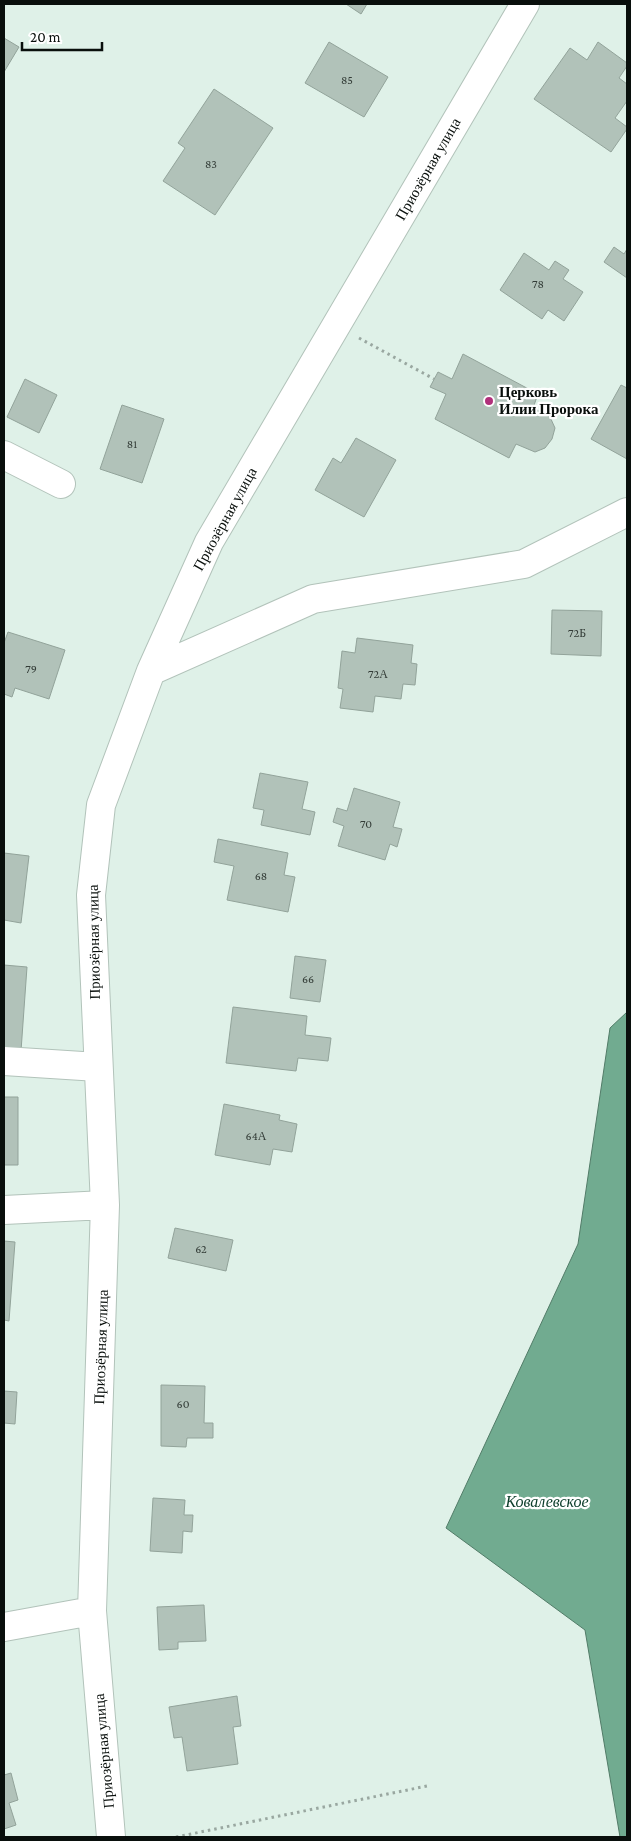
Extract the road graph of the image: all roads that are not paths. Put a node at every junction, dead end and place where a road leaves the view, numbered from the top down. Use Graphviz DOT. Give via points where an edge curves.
graph roads {
  1 [pos="525,4"];
  2 [pos="4,455"];
  3 [pos="61,484"];
  4 [pos="627,512"];
  5 [pos="151,672"];
  6 [pos="4,1061"];
  7 [pos="98,1066"];
  8 [pos="105,1205"];
  9 [pos="4,1210"];
  10 [pos="92,1611"];
  11 [pos="4,1627"];
  12 [pos="111,1837"];
  1 -- 5 [label="street, Приозёрная улица" via="210,542"];
  2 -- 3 [label="street"];
  4 -- 5 [label="street" via="524,564 313,599"];
  5 -- 7 [label="street, Приозёрная улица" via="101,805 91,895"];
  6 -- 7 [label="street"];
  7 -- 8 [label="street, Приозёрная улица"];
  8 -- 9 [label="street"];
  8 -- 10 [label="street, Приозёрная улица"];
  10 -- 11 [label="street"];
  10 -- 12 [label="street, Приозёрная улица"];
}
